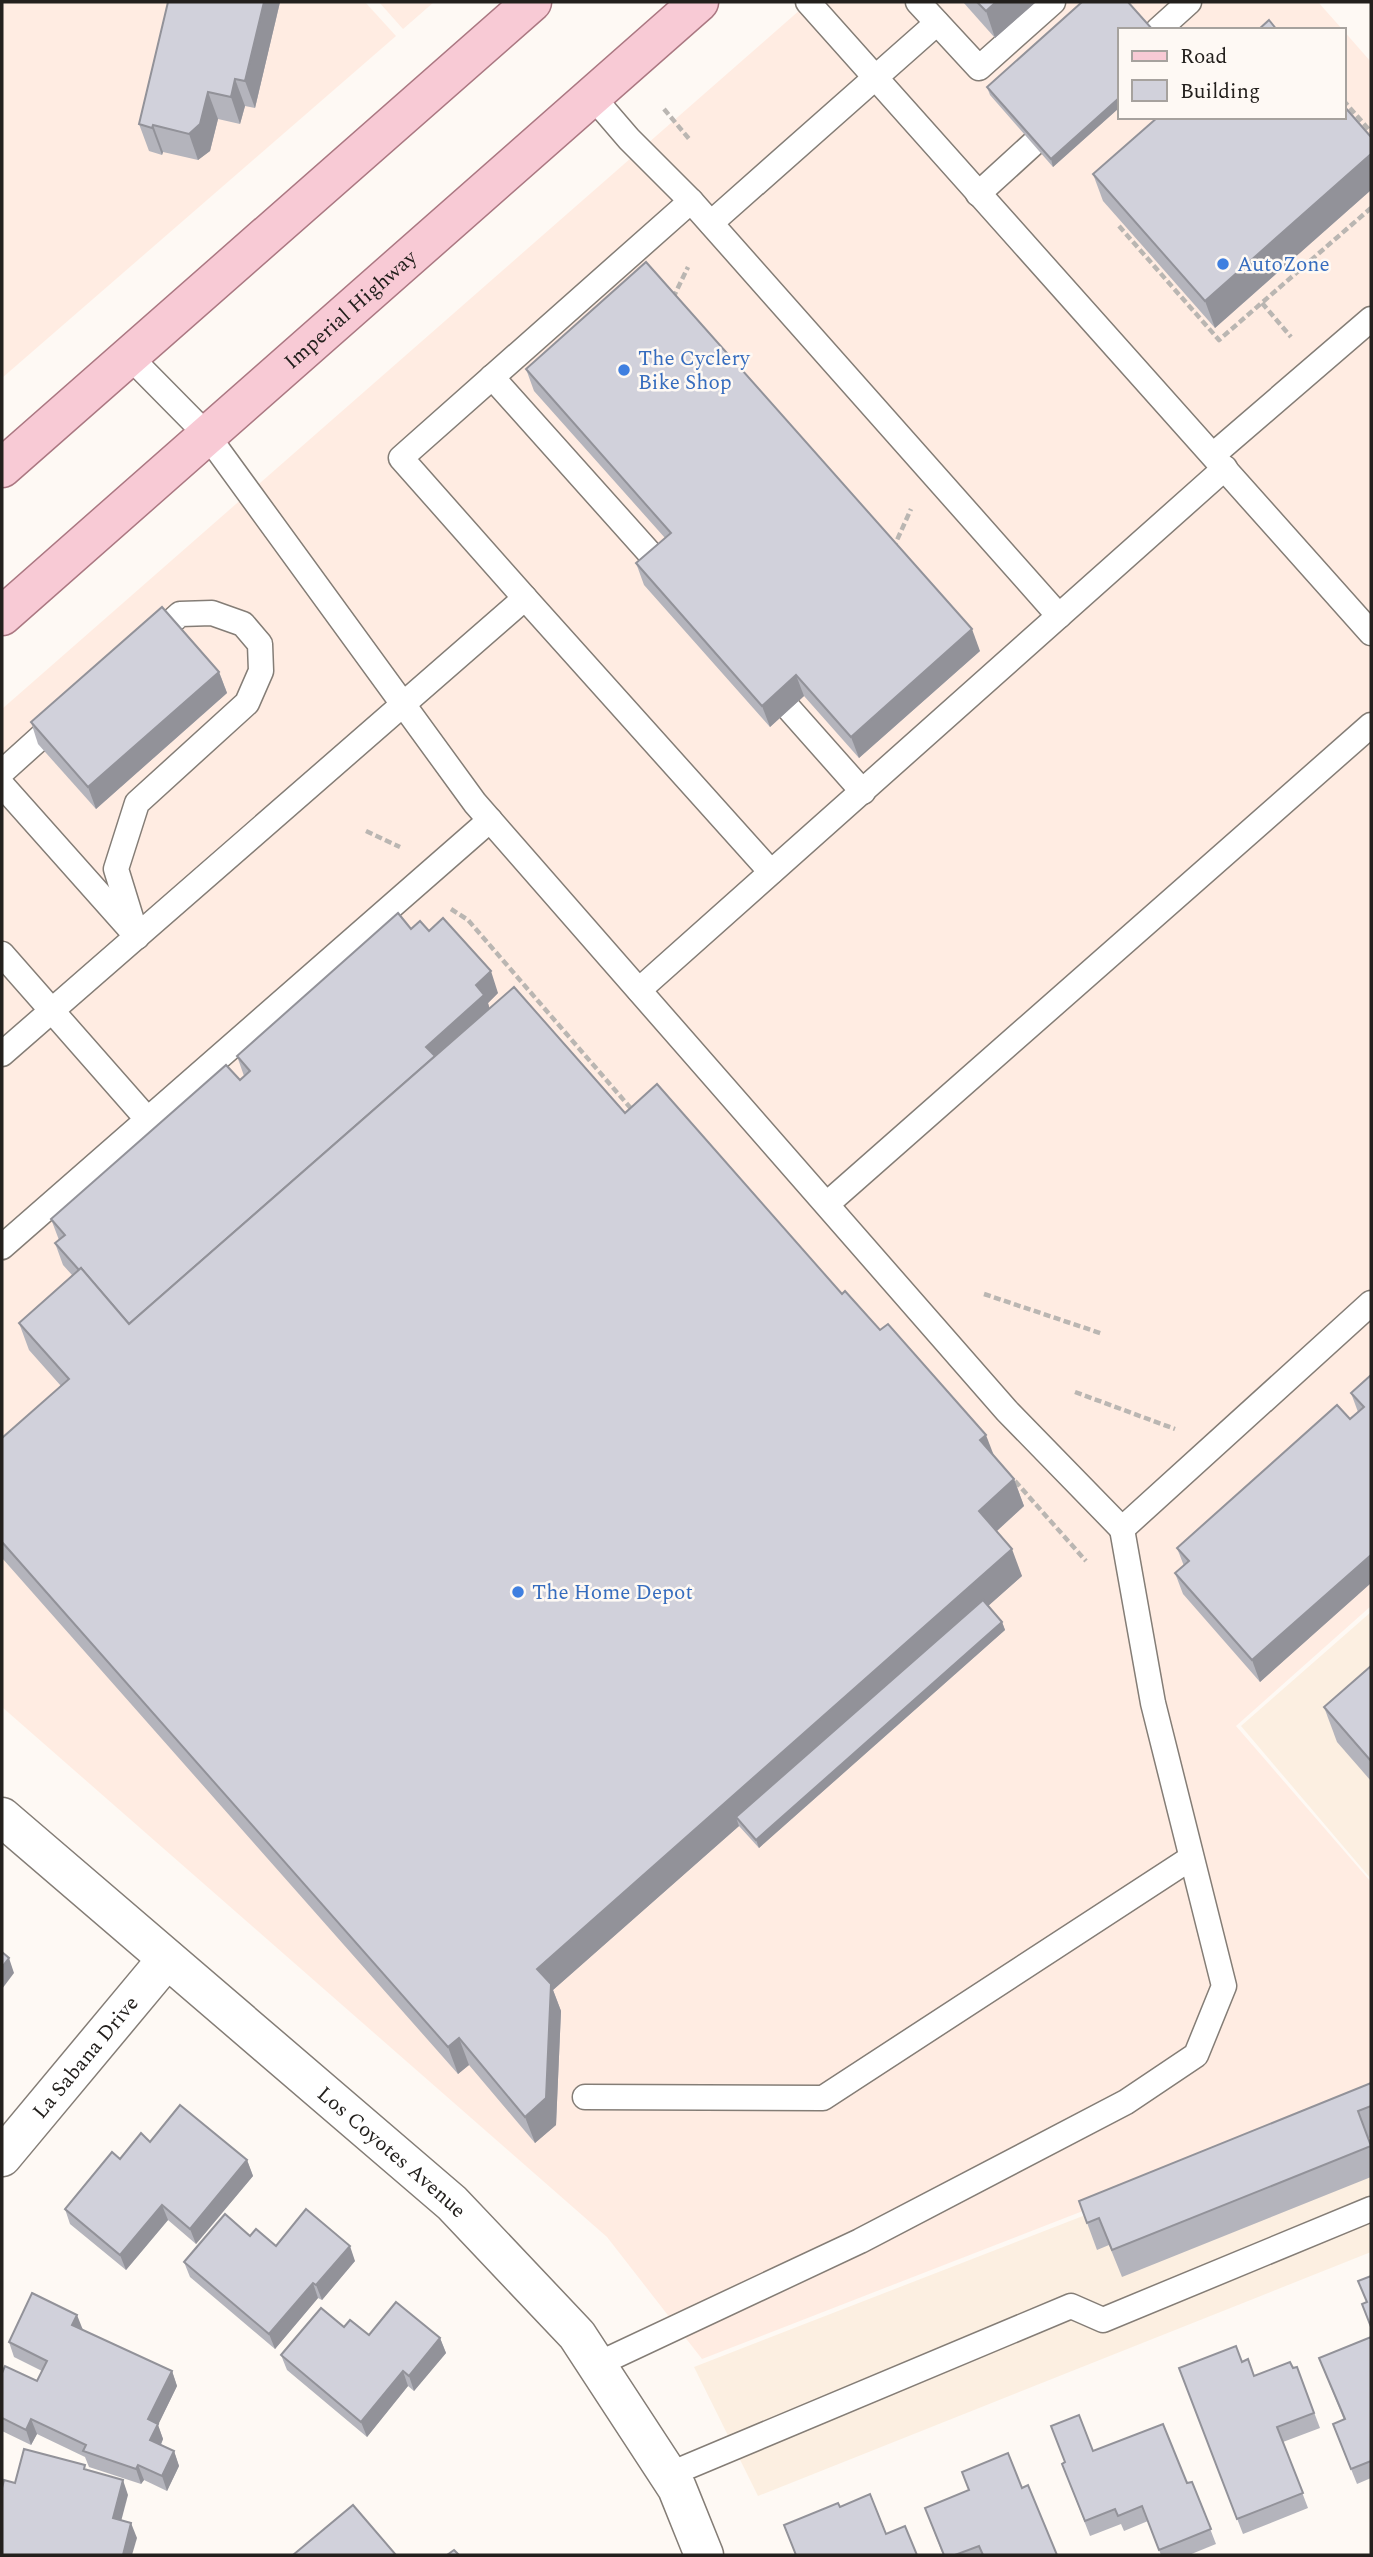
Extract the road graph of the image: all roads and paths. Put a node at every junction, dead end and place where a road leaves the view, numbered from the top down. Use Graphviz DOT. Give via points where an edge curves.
graph roads {
  1 [pos="532,2"];
  2 [pos="699,2"];
  3 [pos="808,2"];
  4 [pos="918,2"];
  5 [pos="1053,2"];
  6 [pos="1189,2"];
  7 [pos="937,23"];
  8 [pos="1160,28"];
  9 [pos="875,78"];
  10 [pos="592,96"];
  11 [pos="1079,102"];
  12 [pos="1345,102"];
  13 [pos="664,108"];
  14 [pos="1371,132"];
  15 [pos="691,140"];
  16 [pos="978,194"];
  17 [pos="691,201"];
  18 [pos="1371,208"];
  19 [pos="711,223"];
  20 [pos="1119,226"];
  21 [pos="688,267"];
  22 [pos="673,299"];
  23 [pos="1371,319"];
  24 [pos="129,356"];
  25 [pos="492,377"];
  26 [pos="207,435"];
  27 [pos="1219,462"];
  28 [pos="2,468"];
  29 [pos="884,539"];
  30 [pos="893,550"];
  31 [pos="687,594"];
  32 [pos="525,598"];
  33 [pos="2,616"];
  34 [pos="1059,616"];
  35 [pos="1371,633"];
  36 [pos="130,658"];
  37 [pos="751,667"];
  38 [pos="81,702"];
  39 [pos="404,705"];
  40 [pos="1371,725"];
  41 [pos="2,772"];
  42 [pos="2,785"];
  43 [pos="863,792"];
  44 [pos="490,820"];
  45 [pos="366,831"];
  46 [pos="407,850"];
  47 [pos="771,872"];
  48 [pos="451,909"];
  49 [pos="137,937"];
  50 [pos="2,954"];
  51 [pos="639,990"];
  52 [pos="52,1011"];
  53 [pos="2,1054"];
  54 [pos="148,1120"];
  55 [pos="641,1121"];
  56 [pos="827,1205"];
  57 [pos="2,1247"];
  58 [pos="984,1294"];
  59 [pos="1371,1303"];
  60 [pos="1103,1334"];
  61 [pos="1076,1392"];
  62 [pos="1216,1444"];
  63 [pos="1012,1478"];
  64 [pos="1122,1529"];
  65 [pos="1090,1566"];
  66 [pos="2,1817"];
  67 [pos="1191,1858"];
  68 [pos="167,1959"];
  69 [pos="585,2096"];
  70 [pos="2,2157"];
  71 [pos="1371,2209"];
  72 [pos="596,2365"];
  73 [pos="668,2475"];
  74 [pos="704,2555"];
  1 -- 24 [label="main road"];
  2 -- 10 [label="main road, Imperial Highway"];
  3 -- 9 [label="lane"];
  4 -- 7 [label="lane"];
  5 -- 7 [label="lane" via="979,68"];
  6 -- 8 [label="lane"];
  7 -- 9 [label="lane"];
  9 -- 16 [label="lane"];
  9 -- 19 [label="lane"];
  10 -- 17 [label="lane"];
  10 -- 26 [label="main road, Imperial Highway"];
  11 -- 16 [label="lane"];
  12 -- 14 [label="path"];
  13 -- 15 [label="path"];
  16 -- 27 [label="lane"];
  17 -- 19 [label="lane"];
  17 -- 25 [label="lane"];
  18 -- 20 [label="path" via="1219,340"];
  19 -- 34 [label="lane"];
  21 -- 22 [label="path"];
  23 -- 27 [label="lane"];
  24 -- 26 [label="lane"];
  24 -- 28 [label="main road"];
  25 -- 31 [label="lane"];
  25 -- 32 [label="lane" via="401,458"];
  26 -- 33 [label="main road, Imperial Highway"];
  26 -- 39 [label="lane"];
  27 -- 34 [label="lane"];
  27 -- 35 [label="lane"];
  29 -- 30 [label="path"];
  32 -- 39 [label="lane"];
  32 -- 47 [label="lane"];
  34 -- 43 [label="lane"];
  36 -- 49 [label="lane" via="180,614 212,613 243,624 260,644 261,671 247,703 137,803 116,869"];
  37 -- 43 [label="lane"];
  38 -- 41 [label="lane"];
  39 -- 44 [label="lane"];
  39 -- 49 [label="lane"];
  40 -- 56 [label="lane"];
  42 -- 49 [label="lane"];
  43 -- 47 [label="lane"];
  44 -- 51 [label="lane"];
  44 -- 54 [label="lane"];
  45 -- 46 [label="path"];
  47 -- 51 [label="lane"];
  48 -- 55 [label="path" via="468,920"];
  49 -- 52 [label="lane"];
  50 -- 52 [label="lane"];
  51 -- 56 [label="lane"];
  52 -- 53 [label="lane"];
  52 -- 54 [label="lane"];
  54 -- 57 [label="lane"];
  56 -- 64 [label="lane" via="1007,1411"];
  58 -- 60 [label="path"];
  59 -- 62 [label="lane"];
  61 -- 62 [label="path"];
  62 -- 64 [label="lane"];
  63 -- 65 [label="path"];
  64 -- 67 [label="lane" via="1153,1703"];
  66 -- 68 [label="street, Los Coyotes Avenue"];
  67 -- 69 [label="lane" via="823,2098"];
  67 -- 72 [label="lane" via="1224,1986 1196,2055 1126,2102 860,2241"];
  68 -- 70 [label="street, La Sabana Drive"];
  68 -- 72 [label="street, Los Coyotes Avenue" via="452,2203 576,2335"];
  71 -- 73 [label="lane" via="1103,2320 1071,2306"];
  72 -- 73 [label="street, Los Coyotes Avenue"];
  73 -- 74 [label="street, Los Coyotes Avenue"];
}
